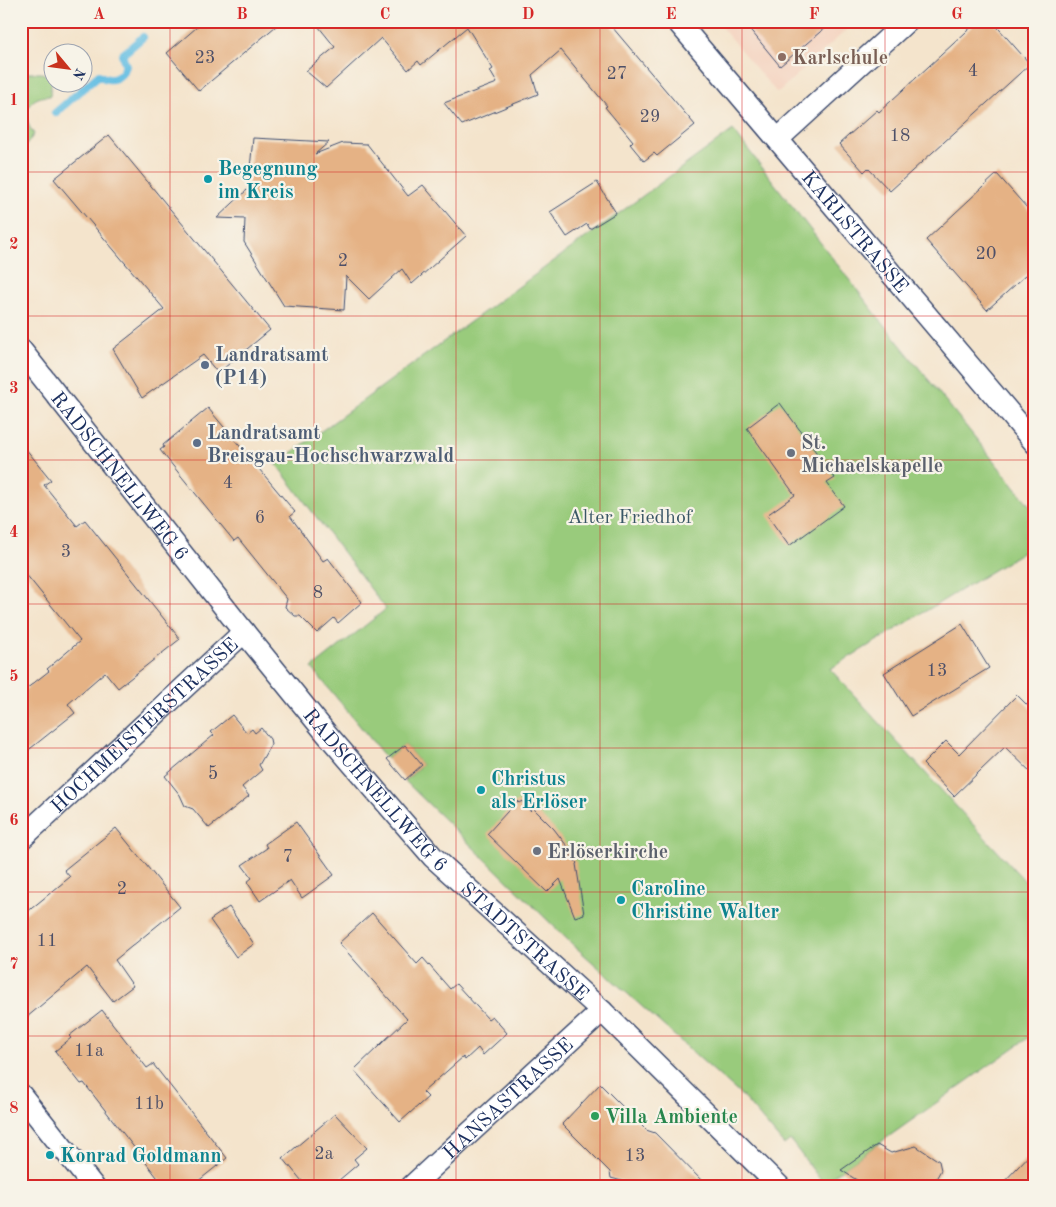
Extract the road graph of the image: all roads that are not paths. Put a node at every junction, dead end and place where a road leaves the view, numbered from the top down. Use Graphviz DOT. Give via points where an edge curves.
graph roads {
  1 [pos="676,21"];
  2 [pos="907,21"];
  3 [pos="778,139"];
  4 [pos="21,350"];
  5 [pos="1035,443"];
  6 [pos="116,469"];
  7 [pos="234,619"];
  8 [pos="326,733"];
  9 [pos="21,839"];
  10 [pos="602,1011"];
  11 [pos="21,1095"];
  12 [pos="93,1186"];
  13 [pos="412,1186"];
  14 [pos="780,1186"];
  1 -- 3 [label="street, KARLSTRASSE"];
  2 -- 3 [label="street"];
  3 -- 5 [label="street, KARLSTRASSE"];
  4 -- 7 [label="street, RADSCHNELLWEG 6"];
  6 -- 7 [label="street"];
  7 -- 8 [label="street, RADSCHNELLWEG 6"];
  7 -- 9 [label="street, HOCHMEISTERSTRASSE"];
  8 -- 10 [label="street, STADTSTRASSE" via="433,857"];
  10 -- 13 [label="street, HANSASTRASSE"];
  10 -- 14 [label="street, STADTSTRASSE" via="706,1109"];
  11 -- 12 [label="street"];
}
